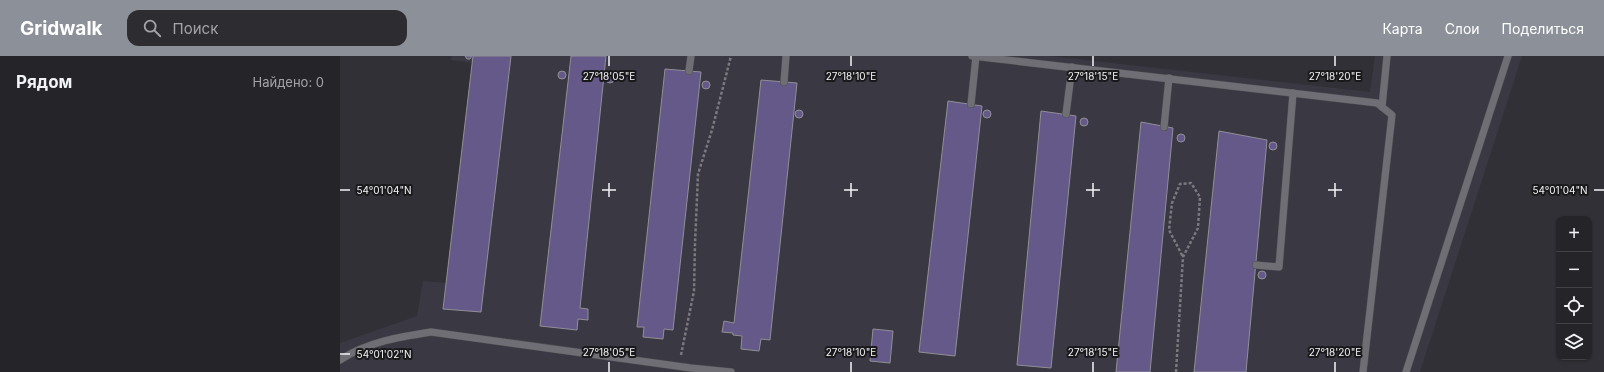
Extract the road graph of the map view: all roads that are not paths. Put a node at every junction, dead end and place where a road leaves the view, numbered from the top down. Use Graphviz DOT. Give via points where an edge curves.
graph roads {
  1 [pos="691,56"];
  2 [pos="786,56"];
  3 [pos="972,56"];
  4 [pos="976,56"];
  5 [pos="1387,56"];
  6 [pos="1508,56"];
  7 [pos="1072,67"];
  8 [pos="689,71"];
  9 [pos="1170,78"];
  10 [pos="784,82"];
  11 [pos="1293,93"];
  12 [pos="971,104"];
  13 [pos="1382,107"];
  14 [pos="1066,114"];
  15 [pos="1164,127"];
  16 [pos="1256,264"];
  17 [pos="340,360"];
  18 [pos="691,370"];
  19 [pos="731,372"];
  20 [pos="1363,372"];
  21 [pos="1406,372"];
  1 -- 8 [label="lane"];
  2 -- 10 [label="lane"];
  3 -- 4 [label="lane"];
  4 -- 7 [label="lane"];
  4 -- 12 [label="lane"];
  5 -- 13 [label="lane"];
  6 -- 21 [label="lane"];
  7 -- 9 [label="lane"];
  7 -- 14 [label="lane"];
  9 -- 11 [label="lane"];
  9 -- 15 [label="lane"];
  11 -- 13 [label="lane" via="1377,103"];
  11 -- 16 [label="lane" via="1279,268"];
  13 -- 20 [label="lane" via="1392,115"];
  17 -- 18 [label="lane" via="370,345 401,336 431,332 678,366"];
  18 -- 19 [label="lane"];
}
